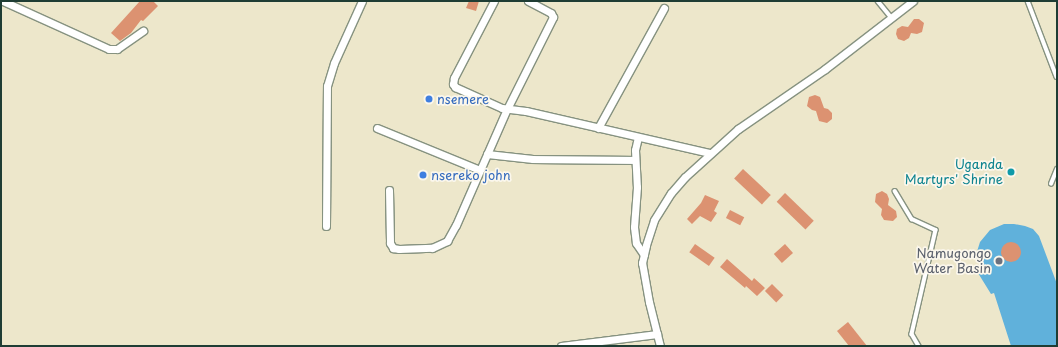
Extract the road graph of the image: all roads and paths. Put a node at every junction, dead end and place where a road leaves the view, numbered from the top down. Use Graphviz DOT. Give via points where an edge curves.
graph roads {
  1 [pos="3,1"];
  2 [pos="362,1"];
  3 [pos="494,1"];
  4 [pos="528,1"];
  5 [pos="878,1"];
  6 [pos="913,1"];
  7 [pos="1028,1"];
  8 [pos="664,8"];
  9 [pos="891,17"];
  10 [pos="143,31"];
  11 [pos="1057,77"];
  12 [pos="507,109"];
  13 [pos="377,128"];
  14 [pos="598,128"];
  15 [pos="638,137"];
  16 [pos="710,153"];
  17 [pos="488,154"];
  18 [pos="635,160"];
  19 [pos="1057,169"];
  20 [pos="480,170"];
  21 [pos="1051,184"];
  22 [pos="390,190"];
  23 [pos="895,191"];
  24 [pos="326,226"];
  25 [pos="644,256"];
  26 [pos="657,334"];
  27 [pos="561,346"];
  28 [pos="660,346"];
  29 [pos="919,346"];
  1 -- 10 [label="street" via="109,49 117,49"];
  2 -- 24 [label="street" via="334,63 327,86"];
  3 -- 12 [label="street" via="453,84"];
  4 -- 12 [label="street" via="551,13 553,17"];
  5 -- 9 [label="lane"];
  6 -- 9 [label="street"];
  7 -- 11 [label="lane"];
  8 -- 14 [label="street"];
  9 -- 16 [label="street" via="825,69 738,129"];
  12 -- 14 [label="street"];
  12 -- 17 [label="street"];
  13 -- 20 [label="street"];
  14 -- 15 [label="street"];
  15 -- 16 [label="street"];
  15 -- 18 [label="street"];
  16 -- 25 [label="street" via="684,177 661,207 654,220"];
  17 -- 18 [label="street" via="533,159"];
  17 -- 20 [label="street"];
  18 -- 25 [label="street" via="637,187 634,236"];
  19 -- 21 [label="lane"];
  20 -- 22 [label="street" via="452,234 447,241 432,248 399,249 391,246"];
  23 -- 29 [label="lane" via="912,219 936,230 912,334"];
  25 -- 26 [label="street" via="643,269"];
  26 -- 27 [label="street"];
  26 -- 28 [label="street"];
}
